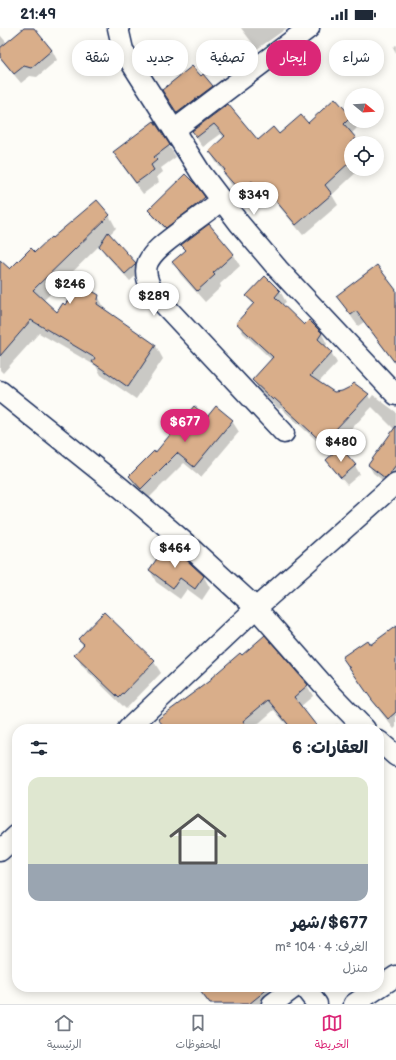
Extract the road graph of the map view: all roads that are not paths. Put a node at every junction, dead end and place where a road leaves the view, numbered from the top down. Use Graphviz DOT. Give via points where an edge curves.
graph roads {
  1 [pos="118,28"];
  2 [pos="309,28"];
  3 [pos="174,130"];
  4 [pos="222,200"];
  5 [pos="0,391"];
  6 [pos="396,395"];
  7 [pos="284,433"];
  8 [pos="396,483"];
  9 [pos="256,608"];
  10 [pos="141,724"];
  11 [pos="360,724"];
  12 [pos="384,745"];
  13 [pos="396,756"];
  14 [pos="12,840"];
  15 [pos="0,851"];
  16 [pos="396,976"];
  17 [pos="384,984"];
  18 [pos="288,992"];
  19 [pos="308,992"];
  20 [pos="372,992"];
  21 [pos="272,1004"];
  22 [pos="317,1004"];
  23 [pos="354,1004"];
  1 -- 3 [label="street" via="123,50"];
  2 -- 3 [label="street"];
  3 -- 4 [label="street" via="201,173"];
  4 -- 6 [label="street" via="278,268"];
  4 -- 7 [label="street" via="154,254 148,263 146,274 149,286"];
  5 -- 9 [label="street" via="121,488"];
  8 -- 9 [label="street"];
  9 -- 10 [label="street"];
  9 -- 11 [label="street"];
  12 -- 13 [label="street"];
  14 -- 15 [label="street"];
  16 -- 17 [label="street"];
  18 -- 21 [label="street"];
  19 -- 22 [label="street"];
  20 -- 23 [label="street"];
}
